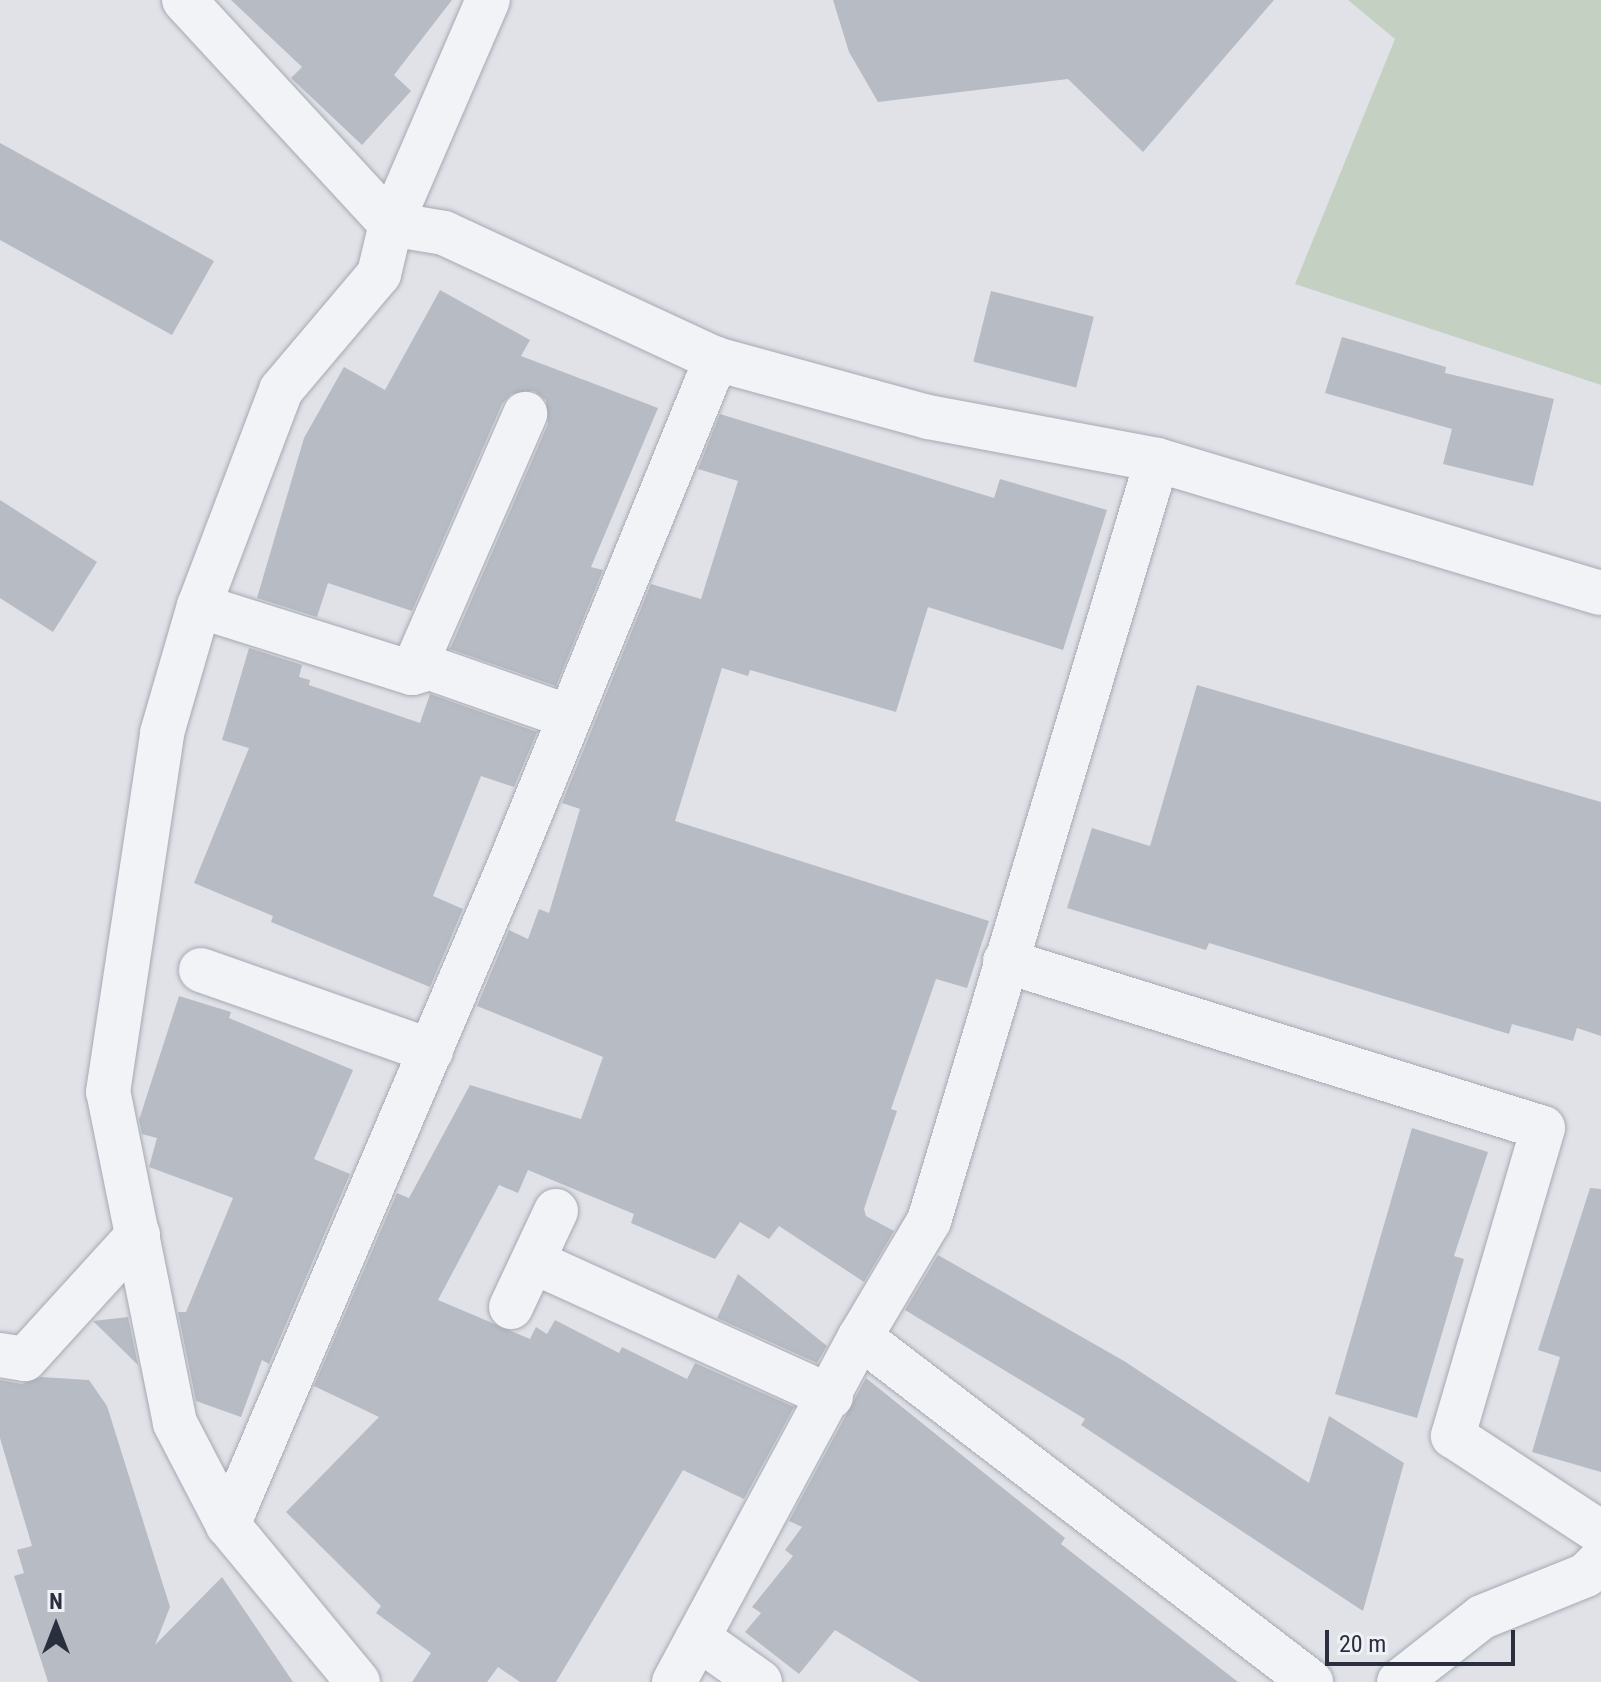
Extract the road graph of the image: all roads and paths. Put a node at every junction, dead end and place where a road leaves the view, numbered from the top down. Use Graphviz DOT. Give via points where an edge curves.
graph roads {
  1 [pos="184,0"];
  2 [pos="488,0"];
  3 [pos="391,224"];
  4 [pos="716,359"];
  5 [pos="525,414"];
  6 [pos="1157,460"];
  7 [pos="1601,593"];
  8 [pos="199,606"];
  9 [pos="412,673"];
  10 [pos="569,717"];
  11 [pos="1005,961"];
  12 [pos="201,970"];
  13 [pos="431,1051"];
  14 [pos="556,1211"];
  15 [pos="138,1235"];
  16 [pos="534,1262"];
  17 [pos="511,1307"];
  18 [pos="860,1337"];
  19 [pos="0,1355"];
  20 [pos="831,1397"];
  21 [pos="228,1525"];
  22 [pos="1601,1533"];
  23 [pos="1601,1560"];
  24 [pos="698,1638"];
  25 [pos="358,1682"];
  26 [pos="674,1682"];
  27 [pos="760,1682"];
  28 [pos="1311,1682"];
  29 [pos="1399,1682"];
  1 -- 3 [label="street"];
  2 -- 3 [label="street"];
  3 -- 4 [label="street" via="444,233"];
  3 -- 8 [label="street" via="379,274 281,390"];
  4 -- 6 [label="street" via="928,417"];
  4 -- 10 [label="street"];
  5 -- 9 [label="street"];
  6 -- 7 [label="street"];
  6 -- 11 [label="street"];
  8 -- 9 [label="street"];
  8 -- 15 [label="street" via="162,733 108,1092"];
  9 -- 10 [label="street" via="430,668"];
  10 -- 13 [label="street"];
  11 -- 18 [label="street" via="929,1221"];
  11 -- 22 [label="street" via="1543,1128 1453,1436"];
  12 -- 13 [label="street"];
  13 -- 21 [label="street"];
  14 -- 16 [label="street"];
  15 -- 19 [label="street" via="25,1359"];
  15 -- 21 [label="street" via="175,1423"];
  16 -- 17 [label="street"];
  16 -- 20 [label="street"];
  18 -- 20 [label="street"];
  18 -- 28 [label="street"];
  20 -- 24 [label="street"];
  21 -- 25 [label="street"];
  23 -- 29 [label="street" via="1586,1575 1482,1617"];
  24 -- 26 [label="street"];
  24 -- 27 [label="street"];
}
